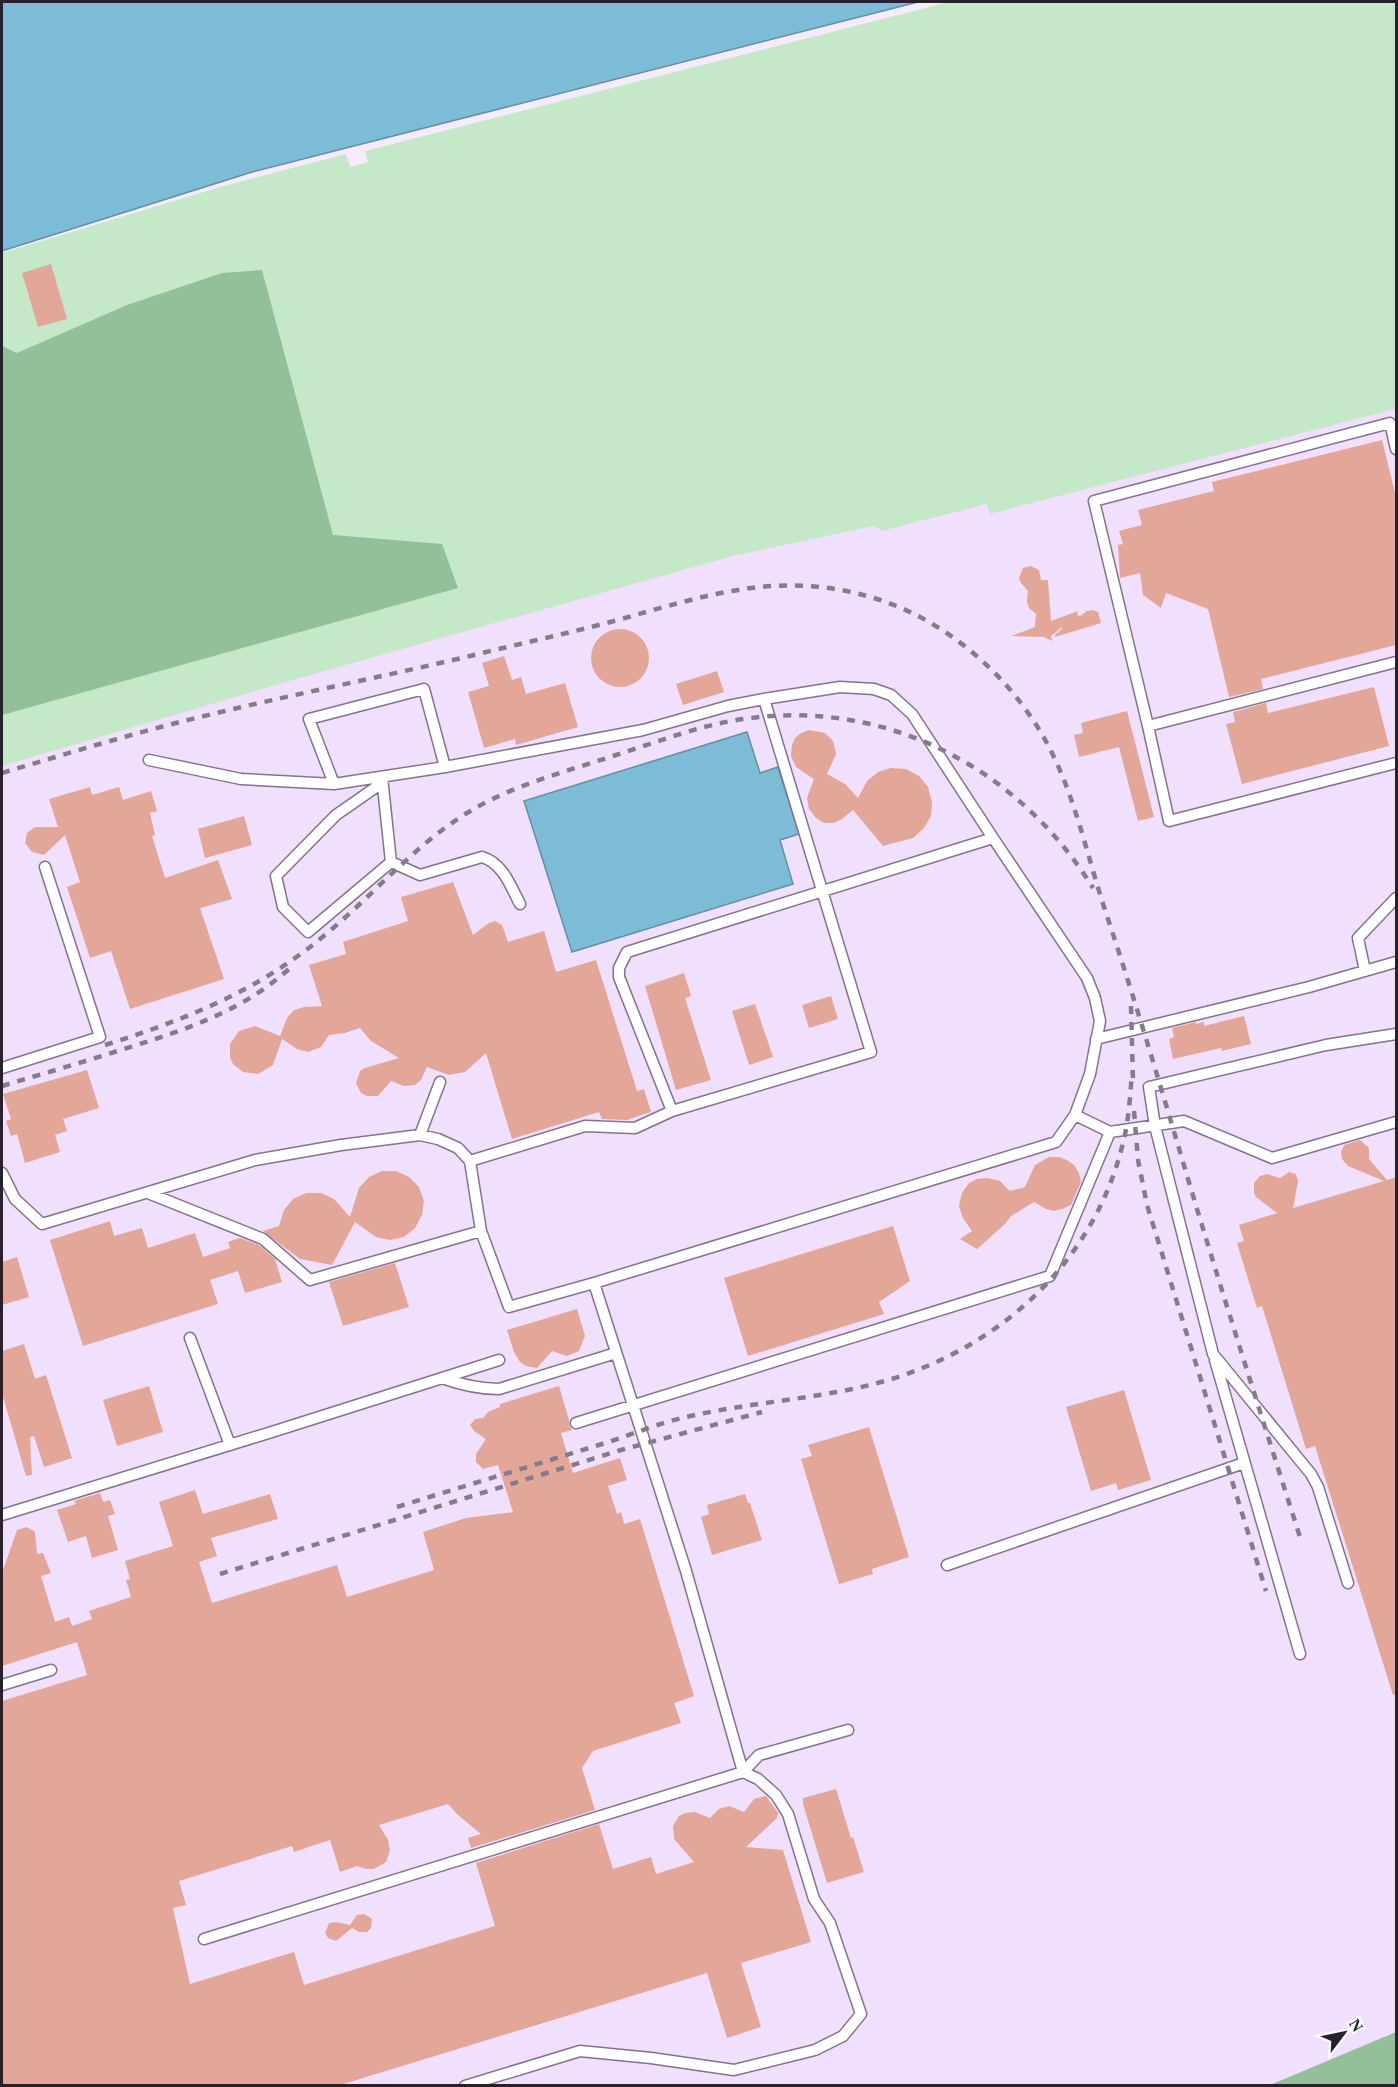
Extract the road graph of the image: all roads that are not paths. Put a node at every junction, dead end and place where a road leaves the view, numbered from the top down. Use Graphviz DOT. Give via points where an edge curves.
graph roads {
  1 [pos="1396,449"];
  2 [pos="1396,662"];
  3 [pos="764,699"];
  4 [pos="1148,726"];
  5 [pos="149,760"];
  6 [pos="1396,763"];
  7 [pos="445,767"];
  8 [pos="382,780"];
  9 [pos="334,784"];
  10 [pos="993,838"];
  11 [pos="391,862"];
  12 [pos="45,867"];
  13 [pos="823,891"];
  14 [pos="1396,898"];
  15 [pos="520,904"];
  16 [pos="1396,962"];
  17 [pos="1365,971"];
  18 [pos="1396,1034"];
  19 [pos="1096,1039"];
  20 [pos="2,1068"];
  21 [pos="440,1082"];
  22 [pos="672,1111"];
  23 [pos="1075,1115"];
  24 [pos="1396,1122"];
  25 [pos="1155,1126"];
  26 [pos="1110,1132"];
  27 [pos="420,1135"];
  28 [pos="470,1161"];
  29 [pos="2,1173"];
  30 [pos="148,1193"];
  31 [pos="481,1231"];
  32 [pos="594,1283"];
  33 [pos="190,1338"];
  34 [pos="616,1353"];
  35 [pos="1213,1354"];
  36 [pos="499,1360"];
  37 [pos="442,1378"];
  38 [pos="633,1405"];
  39 [pos="576,1423"];
  40 [pos="230,1445"];
  41 [pos="1244,1463"];
  42 [pos="2,1515"];
  43 [pos="947,1565"];
  44 [pos="1348,1583"];
  45 [pos="1300,1654"];
  46 [pos="51,1670"];
  47 [pos="2,1685"];
  48 [pos="848,1730"];
  49 [pos="743,1772"];
  50 [pos="204,1939"];
  51 [pos="465,2085"];
  1 -- 4 [label="lane" via="1390,423 1094,501"];
  2 -- 4 [label="lane"];
  3 -- 7 [label="lane" via="643,730"];
  3 -- 10 [label="lane" via="840,687 874,689 891,695 912,714"];
  3 -- 13 [label="lane"];
  4 -- 6 [label="lane" via="1169,821"];
  5 -- 9 [label="lane" via="241,779"];
  7 -- 8 [label="lane"];
  7 -- 9 [label="lane" via="424,689 309,719"];
  8 -- 9 [label="lane"];
  8 -- 11 [label="lane"];
  8 -- 11 [label="lane" via="336,815 276,876 283,907 308,932"];
  10 -- 13 [label="lane"];
  10 -- 19 [label="lane" via="1087,978 1100,1021"];
  11 -- 15 [label="lane" via="420,875 482,857 489,859 498,866"];
  12 -- 20 [label="lane" via="100,1037"];
  13 -- 22 [label="lane" via="871,1052"];
  13 -- 22 [label="lane" via="627,952 619,977"];
  14 -- 17 [label="lane" via="1358,938"];
  16 -- 17 [label="lane"];
  17 -- 19 [label="lane"];
  18 -- 25 [label="lane" via="1326,1045 1149,1087"];
  19 -- 23 [label="lane" via="1090,1074"];
  21 -- 27 [label="lane"];
  22 -- 28 [label="lane" via="635,1128 585,1126"];
  23 -- 26 [label="lane"];
  23 -- 32 [label="lane" via="1056,1143"];
  24 -- 25 [label="lane" via="1272,1158 1184,1121"];
  25 -- 26 [label="lane"];
  25 -- 35 [label="lane"];
  26 -- 38 [label="lane" via="1050,1276"];
  27 -- 28 [label="lane" via="458,1148"];
  27 -- 30 [label="lane" via="255,1160"];
  28 -- 31 [label="lane"];
  29 -- 30 [label="lane" via="15,1199 42,1224"];
  30 -- 31 [label="lane" via="263,1239 310,1280"];
  31 -- 32 [label="lane" via="509,1307"];
  32 -- 34 [label="lane"];
  33 -- 40 [label="lane"];
  34 -- 37 [label="lane" via="499,1389 483,1389"];
  34 -- 38 [label="lane"];
  35 -- 41 [label="lane"];
  35 -- 44 [label="lane" via="1311,1474"];
  36 -- 37 [label="lane"];
  37 -- 40 [label="lane"];
  38 -- 39 [label="lane"];
  38 -- 49 [label="lane" via="686,1571"];
  40 -- 42 [label="lane"];
  41 -- 43 [label="lane"];
  41 -- 45 [label="lane"];
  46 -- 47 [label="lane"];
  48 -- 49 [label="lane" via="759,1755"];
  49 -- 50 [label="lane"];
  49 -- 51 [label="lane" via="776,1795 788,1814 814,1899 830,1923 861,2014 843,2036 814,2050 734,2070 580,2051"];
}
